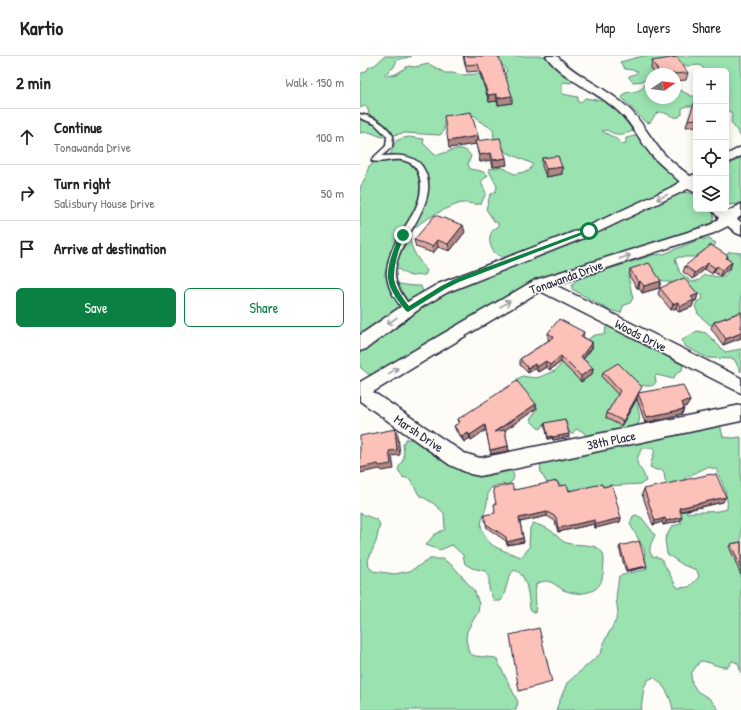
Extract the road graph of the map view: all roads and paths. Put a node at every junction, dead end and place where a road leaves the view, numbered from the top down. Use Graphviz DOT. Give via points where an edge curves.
graph roads {
  1 [pos="551,56"];
  2 [pos="360,116"];
  3 [pos="741,151"];
  4 [pos="729,158"];
  5 [pos="693,182"];
  6 [pos="693,183"];
  7 [pos="741,209"];
  8 [pos="723,214"];
  9 [pos="741,230"];
  10 [pos="540,284"];
  11 [pos="408,310"];
  12 [pos="360,344"];
  13 [pos="741,386"];
  14 [pos="360,392"];
  15 [pos="741,413"];
  16 [pos="480,466"];
  1 -- 5 [label="street" via="563,69 603,93 622,108 635,121 659,156"];
  2 -- 11 [label="lane" via="374,121 390,136 389,147 374,160 397,158 411,161 421,169 423,176 424,193 421,204 396,249 391,271 394,287"];
  3 -- 4 [label="street"];
  6 -- 11 [label="street, one-way" via="589,231 448,285"];
  7 -- 8 [label="street, Tonawanda Drive"];
  8 -- 9 [label="street"];
  10 -- 8 [label="street, Tonawanda Drive, one-way" via="717,227"];
  10 -- 13 [label="street, Woods Drive"];
  14 -- 10 [label="street, Tonawanda Drive, one-way"];
  11 -- 12 [label="street, one-way"];
  14 -- 16 [label="street, Marsh Drive" via="457,459"];
  15 -- 16 [label="street, 38th Place"];
}
